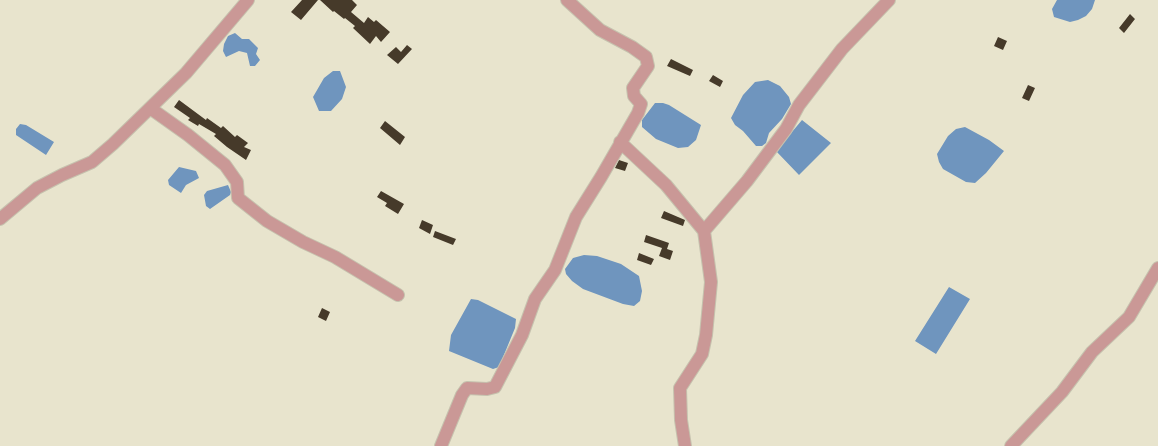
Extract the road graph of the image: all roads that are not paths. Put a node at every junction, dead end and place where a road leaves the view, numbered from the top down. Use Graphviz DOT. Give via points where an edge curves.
graph roads {
  1 [pos="248,0"];
  2 [pos="567,0"];
  3 [pos="889,0"];
  4 [pos="150,108"];
  5 [pos="620,142"];
  6 [pos="0,219"];
  7 [pos="704,231"];
  8 [pos="1158,268"];
  9 [pos="398,295"];
  10 [pos="441,446"];
  11 [pos="685,446"];
  12 [pos="1011,446"];
  1 -- 4 [label="street" via="186,73"];
  2 -- 5 [label="street" via="600,30 646,57 648,66 633,88 634,96 641,104"];
  3 -- 7 [label="street" via="842,49 799,105 786,129"];
  4 -- 6 [label="street" via="92,162 37,188"];
  4 -- 9 [label="street" via="225,165 237,182 238,198 267,221 335,257"];
  5 -- 7 [label="street" via="666,185"];
  5 -- 10 [label="street" via="602,177 576,217 556,270 535,299 522,335 495,387 468,388 462,395"];
  7 -- 11 [label="street" via="711,282 702,354 680,388"];
  8 -- 12 [label="street" via="1129,317 1092,352 1062,392"];
}
